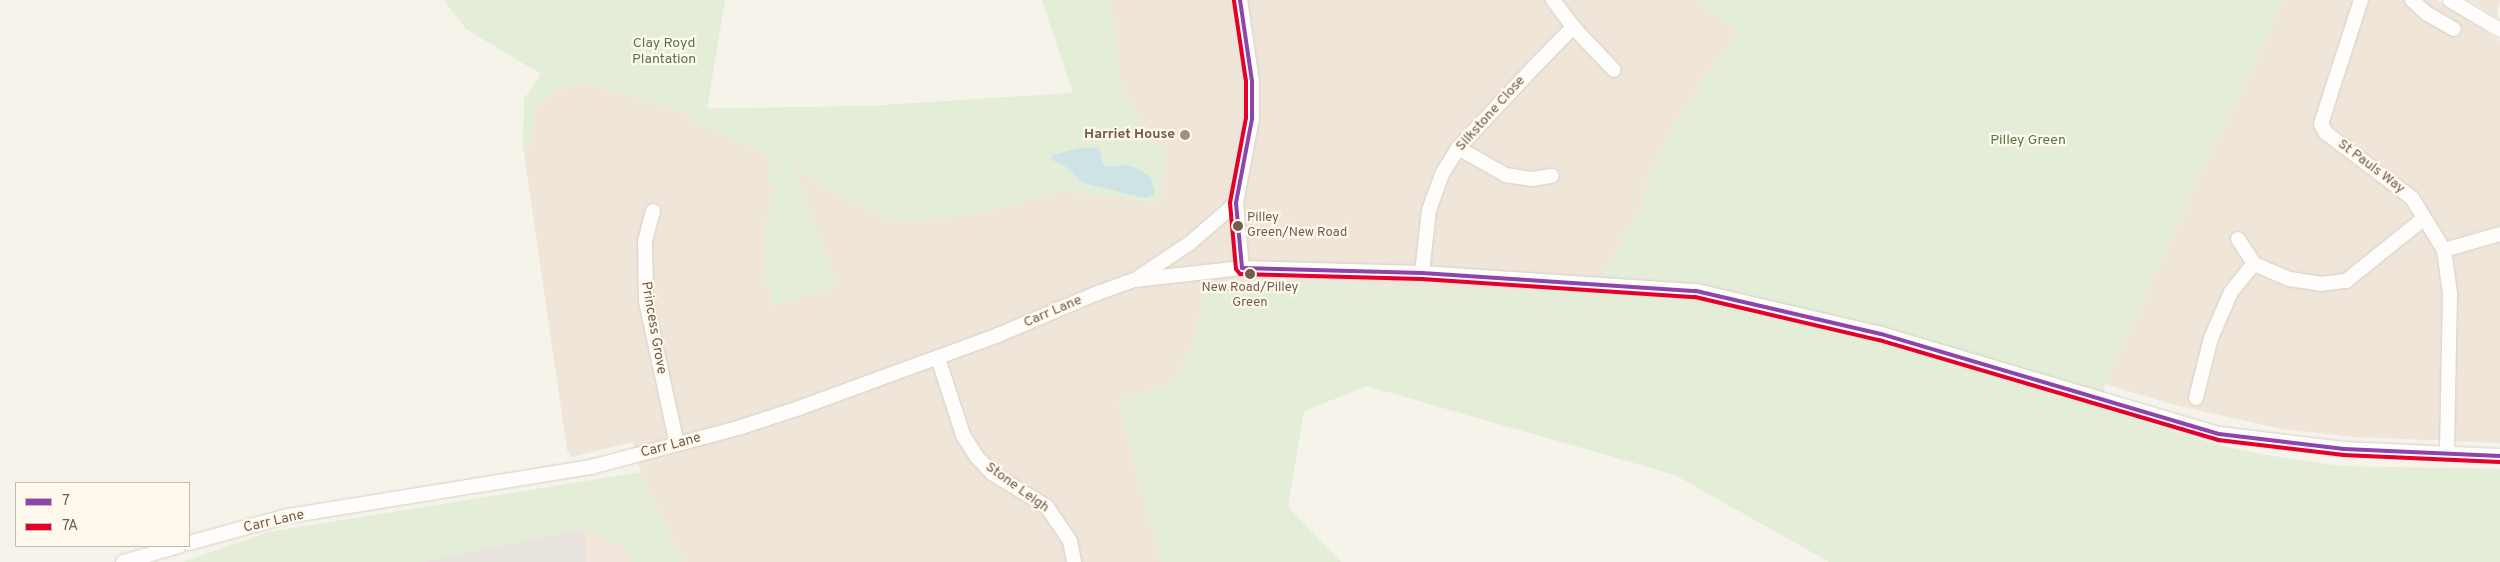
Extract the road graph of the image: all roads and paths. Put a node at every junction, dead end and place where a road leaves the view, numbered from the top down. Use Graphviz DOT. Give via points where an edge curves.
graph roads {
  1 [pos="1240,0"];
  2 [pos="1553,0"];
  3 [pos="2361,0"];
  4 [pos="2412,0"];
  5 [pos="2450,0"];
  6 [pos="1573,27"];
  7 [pos="2454,29"];
  8 [pos="2500,30"];
  9 [pos="1614,70"];
  10 [pos="1458,148"];
  11 [pos="1552,176"];
  12 [pos="1236,203"];
  13 [pos="654,211"];
  14 [pos="2423,219"];
  15 [pos="2500,234"];
  16 [pos="2238,239"];
  17 [pos="2444,250"];
  18 [pos="2254,264"];
  19 [pos="1242,268"];
  20 [pos="1422,273"];
  21 [pos="1134,280"];
  22 [pos="938,358"];
  23 [pos="2196,398"];
  24 [pos="677,444"];
  25 [pos="2447,454"];
  26 [pos="2500,456"];
  27 [pos="190,543"];
  28 [pos="176,547"];
  29 [pos="123,562"];
  30 [pos="1074,562"];
  1 -- 12 [label="street" via="1249,45 1252,119"];
  2 -- 6 [label="street"];
  3 -- 14 [label="street, St Pauls Way" via="2321,124 2326,133 2412,198"];
  4 -- 7 [label="street" via="2426,13"];
  5 -- 8 [label="street"];
  6 -- 9 [label="street"];
  6 -- 10 [label="street, Silkstone Close"];
  10 -- 11 [label="street" via="1506,175 1532,179"];
  10 -- 20 [label="street, Silkstone Close" via="1442,174 1429,210"];
  12 -- 19 [label="street"];
  12 -- 21 [label="street, Carr Lane" via="1190,243"];
  13 -- 24 [label="street, Princess Grove" via="645,241 646,301"];
  14 -- 17 [label="street, St Pauls Way"];
  14 -- 18 [label="street" via="2346,281 2320,284 2290,279"];
  15 -- 17 [label="street"];
  16 -- 18 [label="street"];
  17 -- 25 [label="street, St Pauls Way" via="2450,293"];
  18 -- 23 [label="street" via="2231,292 2210,338"];
  19 -- 20 [label="street, Carr Lane"];
  19 -- 21 [label="street, Carr Lane"];
  20 -- 25 [label="street, Carr Lane" via="1696,291 1881,334 2219,434 2335,448"];
  21 -- 22 [label="street, Carr Lane"];
  22 -- 24 [label="street, Carr Lane" via="741,427"];
  22 -- 30 [label="street, Stone Leigh" via="963,435 992,473 1047,507 1070,541"];
  24 -- 27 [label="street, Carr Lane" via="591,467 288,516"];
  25 -- 26 [label="street, Carr Lane"];
  28 -- 29 [label="street"];
}
